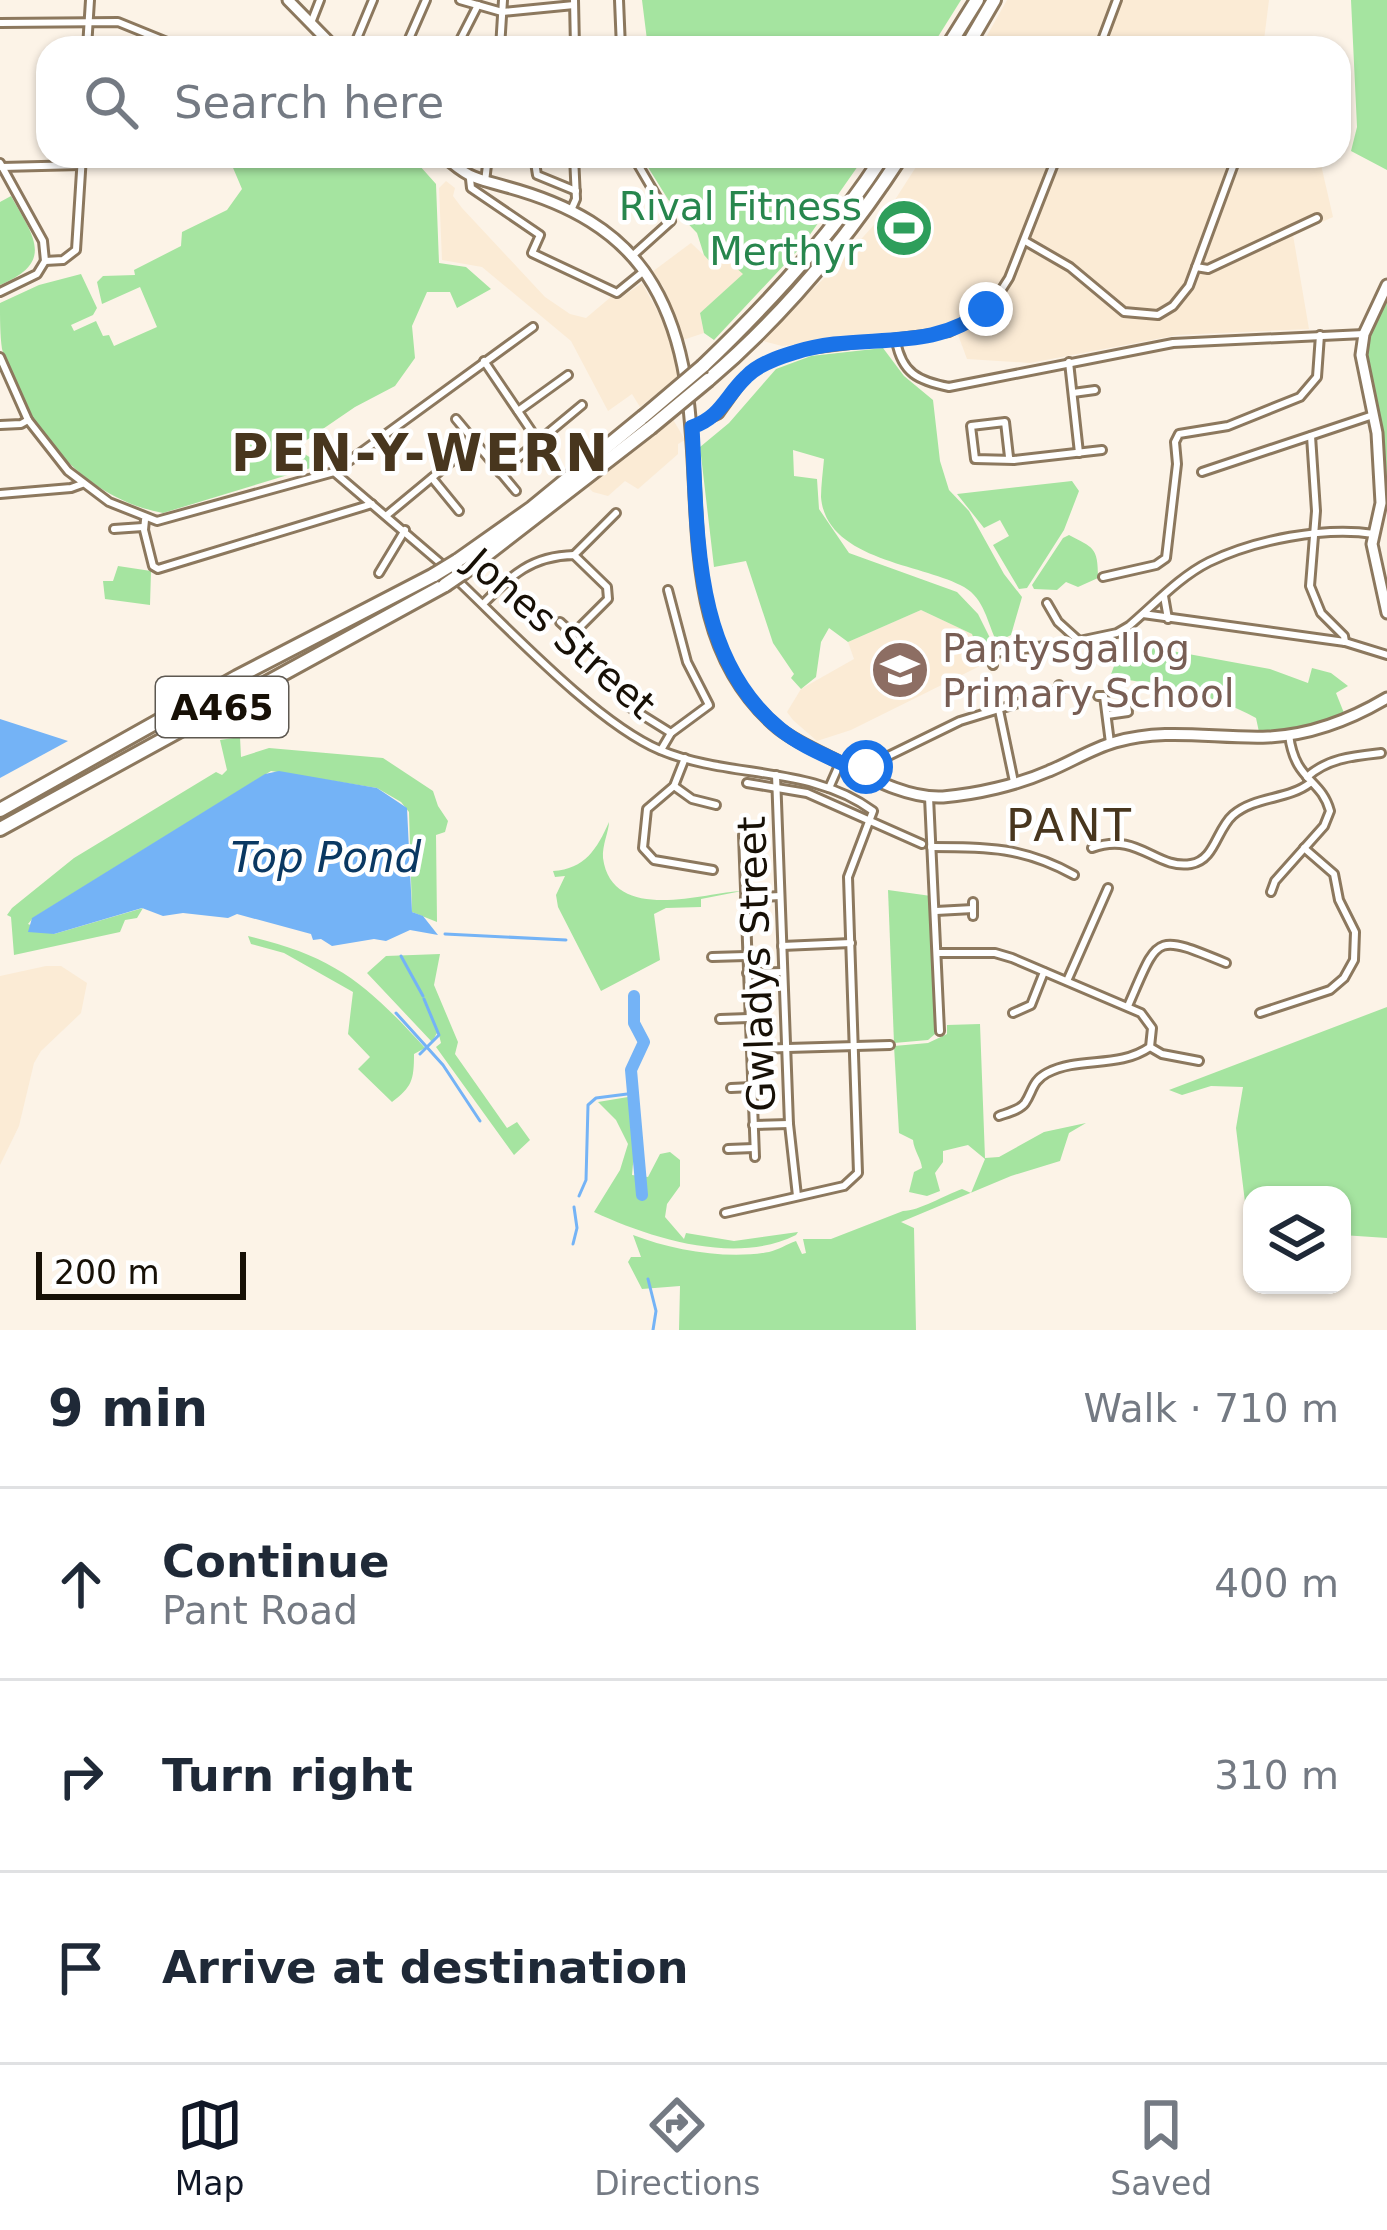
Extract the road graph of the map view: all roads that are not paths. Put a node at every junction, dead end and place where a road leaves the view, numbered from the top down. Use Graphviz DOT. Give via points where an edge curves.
graph roads {
  1 [pos="90,0"];
  2 [pos="288,0"];
  3 [pos="320,0"];
  4 [pos="373,0"];
  5 [pos="427,0"];
  6 [pos="460,0"];
  7 [pos="503,0"];
  8 [pos="619,0"];
  9 [pos="977,0"];
  10 [pos="994,0"];
  11 [pos="1117,0"];
  12 [pos="574,3"];
  13 [pos="478,5"];
  14 [pos="502,12"];
  15 [pos="89,22"];
  16 [pos="0,23"];
  17 [pos="311,23"];
  18 [pos="88,36"];
  19 [pos="154,36"];
  20 [pos="323,36"];
  21 [pos="358,36"];
  22 [pos="410,36"];
  23 [pos="462,36"];
  24 [pos="501,36"];
  25 [pos="574,36"];
  26 [pos="620,36"];
  27 [pos="954,36"];
  28 [pos="973,36"];
  29 [pos="1104,36"];
  30 [pos="36,163"];
  31 [pos="1,165"];
  32 [pos="81,168"];
  33 [pos="458,168"];
  34 [pos="487,168"];
  35 [pos="536,168"];
  36 [pos="575,168"];
  37 [pos="639,168"];
  38 [pos="875,168"];
  39 [pos="893,168"];
  40 [pos="1052,168"];
  41 [pos="1233,168"];
  42 [pos="470,179"];
  43 [pos="485,182"];
  44 [pos="576,190"];
  45 [pos="572,208"];
  46 [pos="1317,218"];
  47 [pos="1024,241"];
  48 [pos="631,256"];
  49 [pos="45,260"];
  50 [pos="1196,268"];
  51 [pos="644,271"];
  52 [pos="1387,286"];
  53 [pos="0,292"];
  54 [pos="532,327"];
  55 [pos="1364,334"];
  56 [pos="1320,335"];
  57 [pos="896,341"];
  58 [pos="0,357"];
  59 [pos="484,361"];
  60 [pos="1069,362"];
  61 [pos="705,373"];
  62 [pos="568,375"];
  63 [pos="1095,390"];
  64 [pos="1073,393"];
  65 [pos="582,405"];
  66 [pos="518,411"];
  67 [pos="1373,416"];
  68 [pos="456,419"];
  69 [pos="28,420"];
  70 [pos="0,425"];
  71 [pos="692,427"];
  72 [pos="1311,436"];
  73 [pos="475,442"];
  74 [pos="539,443"];
  75 [pos="1102,450"];
  76 [pos="1079,452"];
  77 [pos="1009,458"];
  78 [pos="553,464"];
  79 [pos="1211,469"];
  80 [pos="334,472"];
  81 [pos="500,472"];
  82 [pos="1202,472"];
  83 [pos="432,478"];
  84 [pos="1215,478"];
  85 [pos="82,484"];
  86 [pos="515,491"];
  87 [pos="0,494"];
  88 [pos="373,503"];
  89 [pos="459,511"];
  90 [pos="616,513"];
  91 [pos="387,515"];
  92 [pos="144,524"];
  93 [pos="114,530"];
  94 [pos="405,530"];
  95 [pos="1374,534"];
  96 [pos="1314,535"];
  97 [pos="574,555"];
  98 [pos="379,573"];
  99 [pos="1103,577"];
  100 [pos="440,580"];
  101 [pos="668,590"];
  102 [pos="1164,596"];
  103 [pos="1047,603"];
  104 [pos="483,604"];
  105 [pos="1143,614"];
  106 [pos="1387,614"];
  107 [pos="1168,619"];
  108 [pos="560,622"];
  109 [pos="1079,641"];
  110 [pos="1345,642"];
  111 [pos="1387,655"];
  112 [pos="993,665"];
  113 [pos="1060,685"];
  114 [pos="1097,696"];
  115 [pos="1387,698"];
  116 [pos="623,703"];
  117 [pos="1127,705"];
  118 [pos="999,710"];
  119 [pos="1107,715"];
  120 [pos="671,733"];
  121 [pos="1289,735"];
  122 [pos="1110,743"];
  123 [pos="1374,743"];
  124 [pos="661,750"];
  125 [pos="685,758"];
  126 [pos="840,762"];
  127 [pos="862,773"];
  128 [pos="776,775"];
  129 [pos="1308,780"];
  130 [pos="1015,782"];
  131 [pos="747,783"];
  132 [pos="674,786"];
  133 [pos="776,787"];
  134 [pos="829,788"];
  135 [pos="929,796"];
  136 [pos="716,805"];
  137 [pos="0,810"];
  138 [pos="872,820"];
  139 [pos="0,829"];
  140 [pos="742,835"];
  141 [pos="1096,843"];
  142 [pos="922,844"];
  143 [pos="931,847"];
  144 [pos="1304,848"];
  145 [pos="713,870"];
  146 [pos="1074,875"];
  147 [pos="1108,889"];
  148 [pos="1270,892"];
  149 [pos="780,896"];
  150 [pos="745,898"];
  151 [pos="973,909"];
  152 [pos="936,910"];
  153 [pos="851,943"];
  154 [pos="782,946"];
  155 [pos="938,953"];
  156 [pos="746,956"];
  157 [pos="712,957"];
  158 [pos="1226,963"];
  159 [pos="783,972"];
  160 [pos="1044,972"];
  161 [pos="748,974"];
  162 [pos="1067,981"];
  163 [pos="1127,1007"];
  164 [pos="1013,1013"];
  165 [pos="1260,1013"];
  166 [pos="749,1018"];
  167 [pos="720,1019"];
  168 [pos="940,1031"];
  169 [pos="855,1045"];
  170 [pos="890,1045"];
  171 [pos="1150,1046"];
  172 [pos="751,1048"];
  173 [pos="786,1048"];
  174 [pos="1198,1061"];
  175 [pos="752,1087"];
  176 [pos="731,1088"];
  177 [pos="999,1116"];
  178 [pos="789,1124"];
  179 [pos="753,1125"];
  180 [pos="728,1149"];
  181 [pos="797,1196"];
  182 [pos="733,1200"];
  183 [pos="736,1211"];
  184 [pos="725,1213"];
  1 -- 15 [label="street"];
  2 -- 17 [label="street"];
  3 -- 17 [label="street"];
  4 -- 21 [label="street"];
  5 -- 22 [label="street"];
  6 -- 13 [label="street"];
  7 -- 14 [label="street"];
  8 -- 26 [label="street"];
  9 -- 27 [label="highway"];
  10 -- 28 [label="highway"];
  11 -- 29 [label="street"];
  12 -- 14 [label="street"];
  12 -- 25 [label="street"];
  13 -- 14 [label="street"];
  13 -- 23 [label="street"];
  14 -- 24 [label="street"];
  15 -- 16 [label="street"];
  15 -- 18 [label="street"];
  15 -- 19 [label="street" via="123,23"];
  17 -- 20 [label="street"];
  30 -- 31 [label="street"];
  31 -- 49 [label="street" via="43,241"];
  32 -- 49 [label="street" via="76,250"];
  33 -- 42 [label="street"];
  34 -- 43 [label="street"];
  35 -- 44 [label="street"];
  36 -- 44 [label="street"];
  37 -- 48 [label="street" via="671,221"];
  38 -- 61 [label="highway, A465"];
  39 -- 61 [label="highway, A465" via="785,307"];
  40 -- 47 [label="street"];
  41 -- 50 [label="street"];
  42 -- 43 [label="street"];
  42 -- 51 [label="street" via="471,188 540,235 532,253 616,293"];
  43 -- 45 [label="street"];
  44 -- 45 [label="street"];
  45 -- 48 [label="street"];
  46 -- 50 [label="street"];
  47 -- 50 [label="street" via="1134,315 1172,306"];
  47 -- 57 [label="street" via="1002,289 975,318 949,332"];
  48 -- 51 [label="street"];
  49 -- 53 [label="street" via="37,274"];
  51 -- 71 [label="street" via="680,352"];
  52 -- 55 [label="street"];
  54 -- 59 [label="street"];
  55 -- 56 [label="street"];
  55 -- 67 [label="street" via="1361,364"];
  56 -- 60 [label="street" via="1173,343"];
  56 -- 99 [label="street" via="1317,377 1300,397 1228,426 1178,434 1166,558"];
  57 -- 60 [label="street" via="908,371 949,387"];
  57 -- 71 [label="street" via="801,350 768,362 747,375 719,414"];
  58 -- 69 [label="street"];
  59 -- 66 [label="street"];
  59 -- 80 [label="street"];
  60 -- 64 [label="street"];
  61 -- 100 [label="highway, A465, bridge"];
  62 -- 66 [label="street"];
  63 -- 64 [label="street"];
  64 -- 76 [label="street"];
  65 -- 74 [label="street"];
  66 -- 74 [label="street"];
  67 -- 72 [label="street"];
  67 -- 95 [label="street" via="1381,503"];
  68 -- 73 [label="street"];
  69 -- 70 [label="street"];
  69 -- 85 [label="street"];
  71 -- 126 [label="street" via="703,582 722,650 776,726"];
  72 -- 79 [label="street"];
  72 -- 96 [label="street"];
  73 -- 81 [label="street"];
  73 -- 83 [label="street"];
  74 -- 78 [label="street"];
  74 -- 81 [label="street"];
  75 -- 76 [label="street"];
  76 -- 77 [label="street"];
  77 -- 77 [label="street" via="1005,422 971,426 975,459"];
  79 -- 82 [label="street"];
  79 -- 84 [label="street"];
  80 -- 88 [label="street, Jones Street"];
  80 -- 92 [label="street"];
  81 -- 86 [label="street"];
  83 -- 89 [label="street"];
  83 -- 91 [label="street"];
  85 -- 87 [label="street"];
  85 -- 92 [label="street"];
  88 -- 91 [label="street, Jones Street"];
  88 -- 92 [label="street" via="169,567 154,568"];
  90 -- 97 [label="street"];
  91 -- 94 [label="street, Jones Street"];
  92 -- 93 [label="street"];
  94 -- 98 [label="street"];
  94 -- 104 [label="street, Jones Street"];
  95 -- 96 [label="street"];
  95 -- 106 [label="street"];
  96 -- 102 [label="street" via="1208,562"];
  96 -- 110 [label="street" via="1312,596"];
  97 -- 104 [label="street" via="517,570"];
  97 -- 108 [label="street" via="608,587 608,599 573,634"];
  100 -- 137 [label="highway, A465" via="237,677"];
  100 -- 139 [label="highway, A465"];
  101 -- 120 [label="street" via="687,662 709,706"];
  102 -- 105 [label="street"];
  102 -- 107 [label="street"];
  103 -- 109 [label="street"];
  104 -- 124 [label="street, Jones Street" via="560,677"];
  105 -- 107 [label="street"];
  105 -- 109 [label="street" via="1117,633"];
  107 -- 110 [label="street"];
  109 -- 112 [label="street" via="989,654"];
  110 -- 111 [label="street"];
  113 -- 118 [label="street"];
  114 -- 119 [label="street" via="1104,696"];
  115 -- 121 [label="street"];
  116 -- 120 [label="street"];
  117 -- 119 [label="street" via="1128,712"];
  118 -- 127 [label="street"];
  118 -- 130 [label="street"];
  119 -- 122 [label="street"];
  120 -- 124 [label="street"];
  121 -- 122 [label="street" via="1158,733"];
  121 -- 129 [label="street"];
  122 -- 130 [label="street"];
  123 -- 129 [label="street" via="1378,754 1322,765"];
  124 -- 125 [label="street, Jones Street"];
  125 -- 128 [label="street, Jones Street"];
  125 -- 132 [label="street"];
  126 -- 127 [label="street"];
  126 -- 134 [label="street"];
  127 -- 135 [label="street"];
  128 -- 133 [label="street, Gwladys Street"];
  128 -- 134 [label="street, Jones Street"];
  129 -- 141 [label="street" via="1237,812 1208,855 1193,863 1122,842"];
  129 -- 144 [label="street" via="1330,811"];
  130 -- 135 [label="street"];
  131 -- 133 [label="street"];
  132 -- 136 [label="street"];
  132 -- 145 [label="street" via="647,809 643,848 654,860"];
  133 -- 138 [label="street"];
  133 -- 149 [label="street, Gwladys Street"];
  134 -- 138 [label="street, Jones Street" via="870,808"];
  135 -- 143 [label="street"];
  138 -- 142 [label="street"];
  138 -- 153 [label="street" via="848,877"];
  140 -- 150 [label="street"];
  143 -- 146 [label="street" via="1013,849"];
  143 -- 152 [label="street"];
  144 -- 148 [label="street"];
  144 -- 165 [label="street" via="1334,874 1356,951 1336,986"];
  147 -- 162 [label="street"];
  149 -- 150 [label="street"];
  149 -- 154 [label="street, Gwladys Street"];
  150 -- 156 [label="street"];
  151 -- 152 [label="street"];
  152 -- 155 [label="street"];
  153 -- 154 [label="street"];
  153 -- 169 [label="street"];
  154 -- 159 [label="street, Gwladys Street"];
  155 -- 160 [label="street" via="995,953"];
  155 -- 168 [label="street"];
  156 -- 157 [label="street"];
  156 -- 161 [label="street"];
  158 -- 163 [label="street" via="1174,942 1159,945"];
  159 -- 161 [label="street"];
  159 -- 173 [label="street, Gwladys Street"];
  160 -- 162 [label="street"];
  160 -- 164 [label="street" via="1031,1005"];
  161 -- 166 [label="street"];
  162 -- 163 [label="street"];
  163 -- 171 [label="street" via="1148,1018"];
  166 -- 167 [label="street"];
  166 -- 172 [label="street"];
  169 -- 170 [label="street"];
  169 -- 173 [label="street"];
  169 -- 181 [label="street" via="858,1173 852,1182"];
  171 -- 174 [label="street"];
  171 -- 177 [label="street" via="1125,1060 1045,1074 1025,1104"];
  172 -- 173 [label="street"];
  172 -- 175 [label="street"];
  173 -- 178 [label="street, Gwladys Street"];
  175 -- 176 [label="street"];
  175 -- 179 [label="street"];
  178 -- 179 [label="street"];
  178 -- 181 [label="street, Gwladys Street"];
  179 -- 180 [label="street" via="754,1152"];
  181 -- 183 [label="street"];
  182 -- 183 [label="street"];
  183 -- 184 [label="street"];
}
